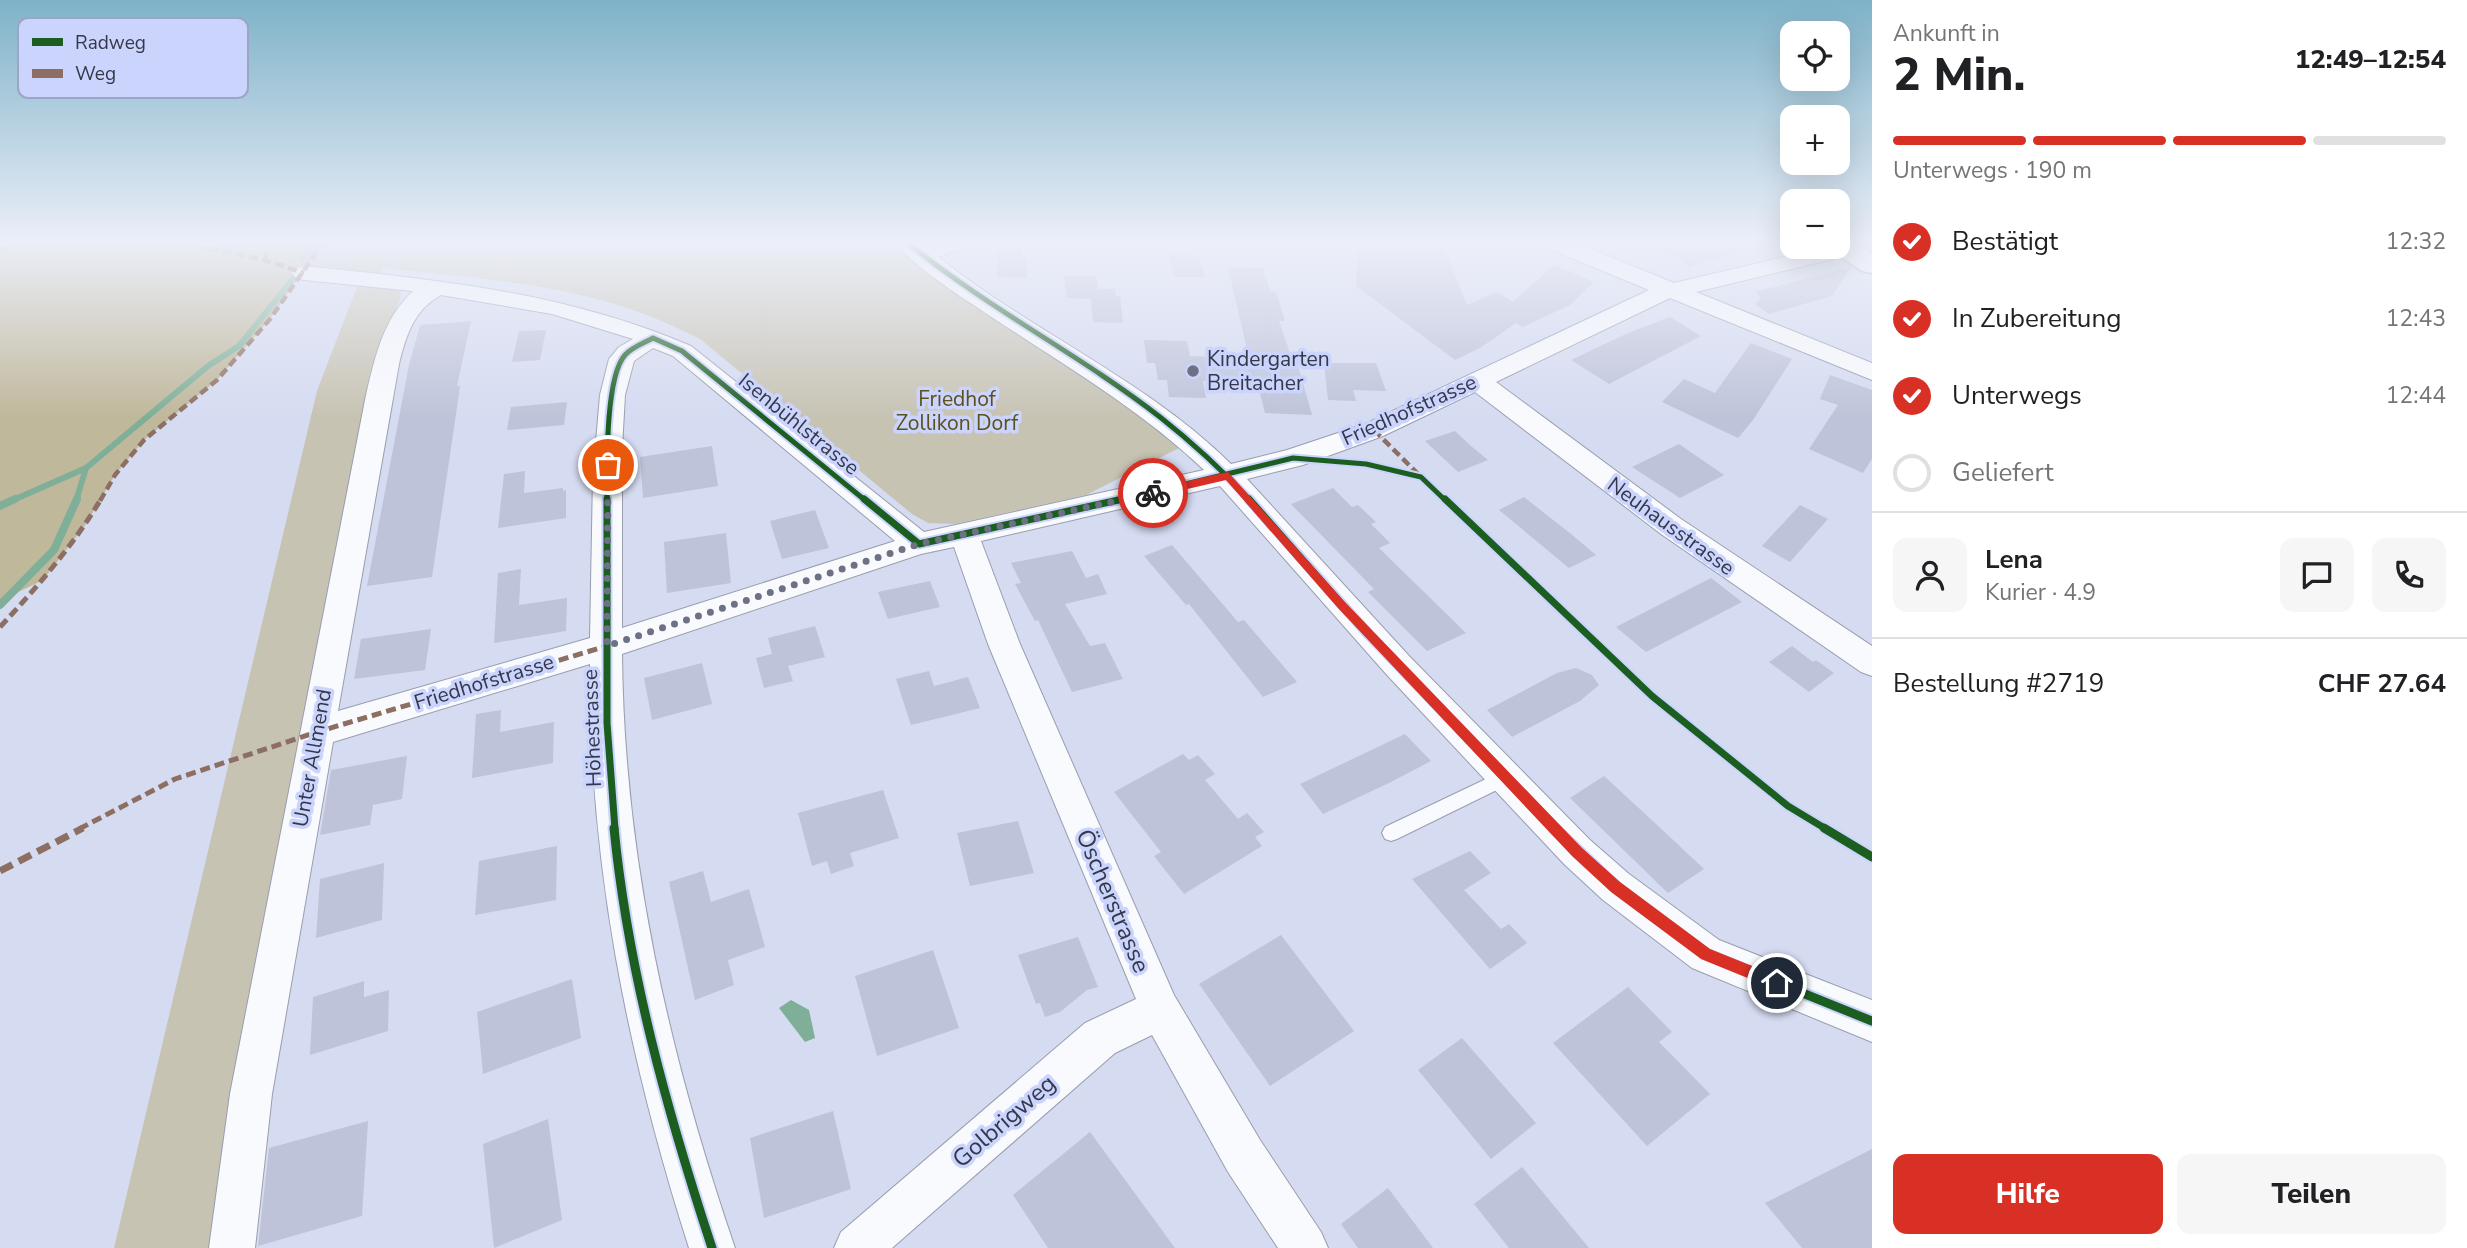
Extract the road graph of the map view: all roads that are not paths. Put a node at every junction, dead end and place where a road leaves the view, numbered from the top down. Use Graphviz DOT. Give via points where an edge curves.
graph roads {
  1 [pos="416,301"];
  2 [pos="514,301"];
  3 [pos="983,301"];
  4 [pos="1643,301"];
  5 [pos="1697,301"];
  6 [pos="653,338"];
  7 [pos="1872,372"];
  8 [pos="1477,380"];
  9 [pos="1228,475"];
  10 [pos="964,534"];
  11 [pos="919,544"];
  12 [pos="607,646"];
  13 [pos="1872,663"];
  14 [pos="317,732"];
  15 [pos="1507,777"];
  16 [pos="1391,833"];
  17 [pos="1160,1009"];
  18 [pos="1872,1021"];
  19 [pos="232,1248"];
  20 [pos="712,1248"];
  21 [pos="858,1248"];
  22 [pos="1305,1248"];
  1 -- 14 [label="street, Unter Allmend" via="395,330 379,395"];
  2 -- 6 [label="street, Isenbühlstrasse" via="589,315"];
  3 -- 9 [label="street" via="1096,371"];
  4 -- 8 [label="street, Friedhofstrasse"];
  5 -- 7 [label="street"];
  6 -- 11 [label="street, Isenbühlstrasse" via="682,351"];
  6 -- 12 [label="street, Höhestrasse" via="622,359 611,416"];
  8 -- 9 [label="street, Friedhofstrasse" via="1374,430"];
  8 -- 13 [label="street, Neuhausstrasse" via="1789,610"];
  9 -- 10 [label="street, Friedhofstrasse"];
  9 -- 15 [label="street" via="1340,604"];
  10 -- 11 [label="street, Friedhofstrasse"];
  10 -- 17 [label="street, Öscherstrasse" via="1004,644"];
  11 -- 12 [label="street, Friedhofstrasse"];
  12 -- 14 [label="street, Friedhofstrasse"];
  12 -- 20 [label="street, Höhestrasse" via="610,781 644,1006 665,1097"];
  14 -- 19 [label="street, Unter Allmend" via="251,1094"];
  15 -- 16 [label="lane"];
  15 -- 18 [label="street" via="1616,887 1706,954"];
  17 -- 21 [label="street, Golbrigweg" via="1100,1038"];
  17 -- 22 [label="street, Öscherstrasse" via="1244,1156"];
}
